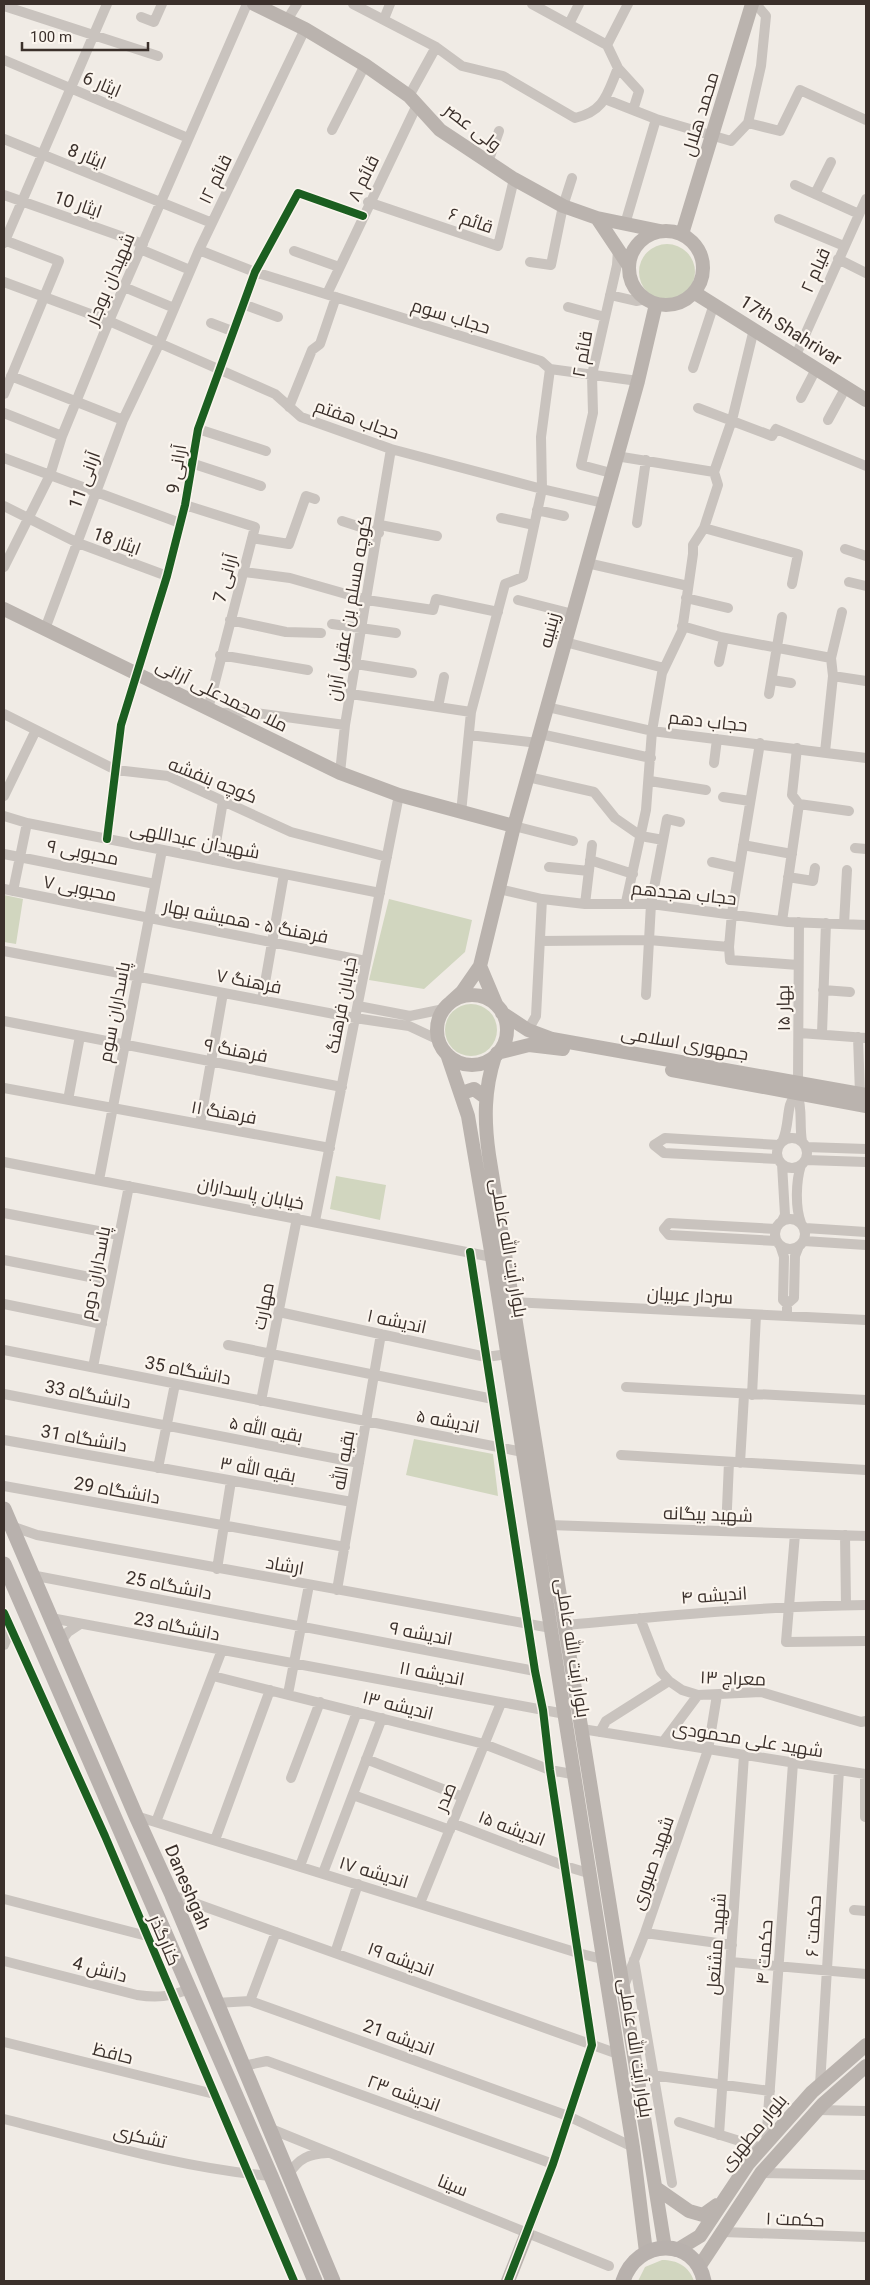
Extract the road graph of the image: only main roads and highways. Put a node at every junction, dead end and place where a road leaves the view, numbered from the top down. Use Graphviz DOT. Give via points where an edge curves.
graph roads {
  1 [pos="254,4"];
  2 [pos="754,4"];
  3 [pos="597,218"];
  4 [pos="660,231"];
  5 [pos="682,234"];
  6 [pos="629,266"];
  7 [pos="695,293"];
  8 [pos="651,302"];
  9 [pos="866,400"];
  10 [pos="4,609"];
  11 [pos="514,826"];
  12 [pos="480,966"];
  13 [pos="448,1006"];
  14 [pos="499,1009"];
  15 [pos="447,1054"];
  16 [pos="496,1054"];
  17 [pos="798,1088"];
  18 [pos="462,1096"];
  19 [pos="486,1096"];
  20 [pos="864,1098"];
  21 [pos="4,1509"];
  22 [pos="4,1564"];
  23 [pos="178,1909"];
  24 [pos="157,1918"];
  25 [pos="186,1929"];
  26 [pos="166,1938"];
  27 [pos="866,2045"];
  28 [pos="866,2066"];
  29 [pos="656,2188"];
  30 [pos="722,2202"];
  31 [pos="660,2216"];
  32 [pos="641,2217"];
  33 [pos="527,2233"];
  34 [pos="671,2249"];
  35 [pos="646,2252"];
  36 [pos="701,2274"];
  37 [pos="314,2281"];
  38 [pos="334,2281"];
  39 [pos="508,2281"];
  40 [pos="623,2281"];
  1 -- 3 [label="main road, ولی عصر" via="305,29 365,65 413,100 440,130 514,179 563,206"];
  2 -- 5 [label="main road, محمد هلال"];
  3 -- 4 [label="main road, ولی عصر"];
  3 -- 6 [label="main road"];
  4 -- 5 [label="main road"];
  4 -- 6 [label="main road" via="640,241"];
  5 -- 7 [label="main road" via="696,245 703,260 704,272"];
  6 -- 8 [label="main road" via="632,282"];
  7 -- 8 [label="main road" via="677,304"];
  7 -- 9 [label="main road, 17th Shahrivar"];
  8 -- 11 [label="main road, زینبیه" via="638,381"];
  10 -- 11 [label="main road, ملا محمدعلی آرانی" via="340,773 399,795"];
  11 -- 12 [label="main road, زینبیه"];
  12 -- 13 [label="main road, زینبیه"];
  12 -- 14 [label="main road"];
  13 -- 14 [label="main road" via="460,998 479,996"];
  13 -- 15 [label="main road" via="437,1027 439,1040"];
  14 -- 16 [label="main road" via="506,1022 506,1034 503,1046"];
  14 -- 17 [label="main road, جمهوری اسلامی" via="528,1030 552,1039"];
  15 -- 16 [label="main road" via="464,1064 485,1062"];
  15 -- 18 [label="main road, بلوار آیت‌ الله عاملی"];
  16 -- 17 [label="main road, جمهوری اسلامی" via="529,1046 557,1048"];
  16 -- 19 [label="main road, بلوار آیت‌ الله عاملی"];
  17 -- 20 [label="main road, جمهوری اسلامی"];
  18 -- 19 [label="main road" via="474,1090"];
  18 -- 32 [label="main road, بلوار آیت‌ الله عاملی" via="508,1354 633,2147"];
  19 -- 29 [label="main road, بلوار آیت‌ الله عاملی" via="485,1123 512,1302"];
  21 -- 23 [label="main road, Daneshgah"];
  22 -- 24 [label="main road"];
  23 -- 24 [label="main road" via="169,1917"];
  23 -- 25 [label="main road, Daneshgah"];
  24 -- 26 [label="main road"];
  25 -- 26 [label="main road" via="170,1929"];
  25 -- 38 [label="main road, Daneshgah"];
  26 -- 37 [label="main road"];
  27 -- 30 [label="main road, بلوار مطهری" via="820,2085 764,2145"];
  28 -- 36 [label="main road, بلوار مطهری" via="818,2110 761,2173 723,2232"];
  29 -- 30 [label="main road" via="689,2211 703,2215"];
  29 -- 31 [label="main road, بلوار آیت‌ الله عاملی"];
  30 -- 34 [label="main road, بلوار مطهری" via="700,2236"];
  31 -- 32 [label="main road" via="658,2222 650,2225"];
  31 -- 34 [label="main road, بلوار آیت‌ الله عاملی"];
  32 -- 35 [label="main road, بلوار آیت‌ الله عاملی"];
  33 -- 39 [label="main road"];
  34 -- 35 [label="main road"];
  34 -- 36 [label="main road" via="690,2257"];
  35 -- 40 [label="main road" via="627,2269"];
}
